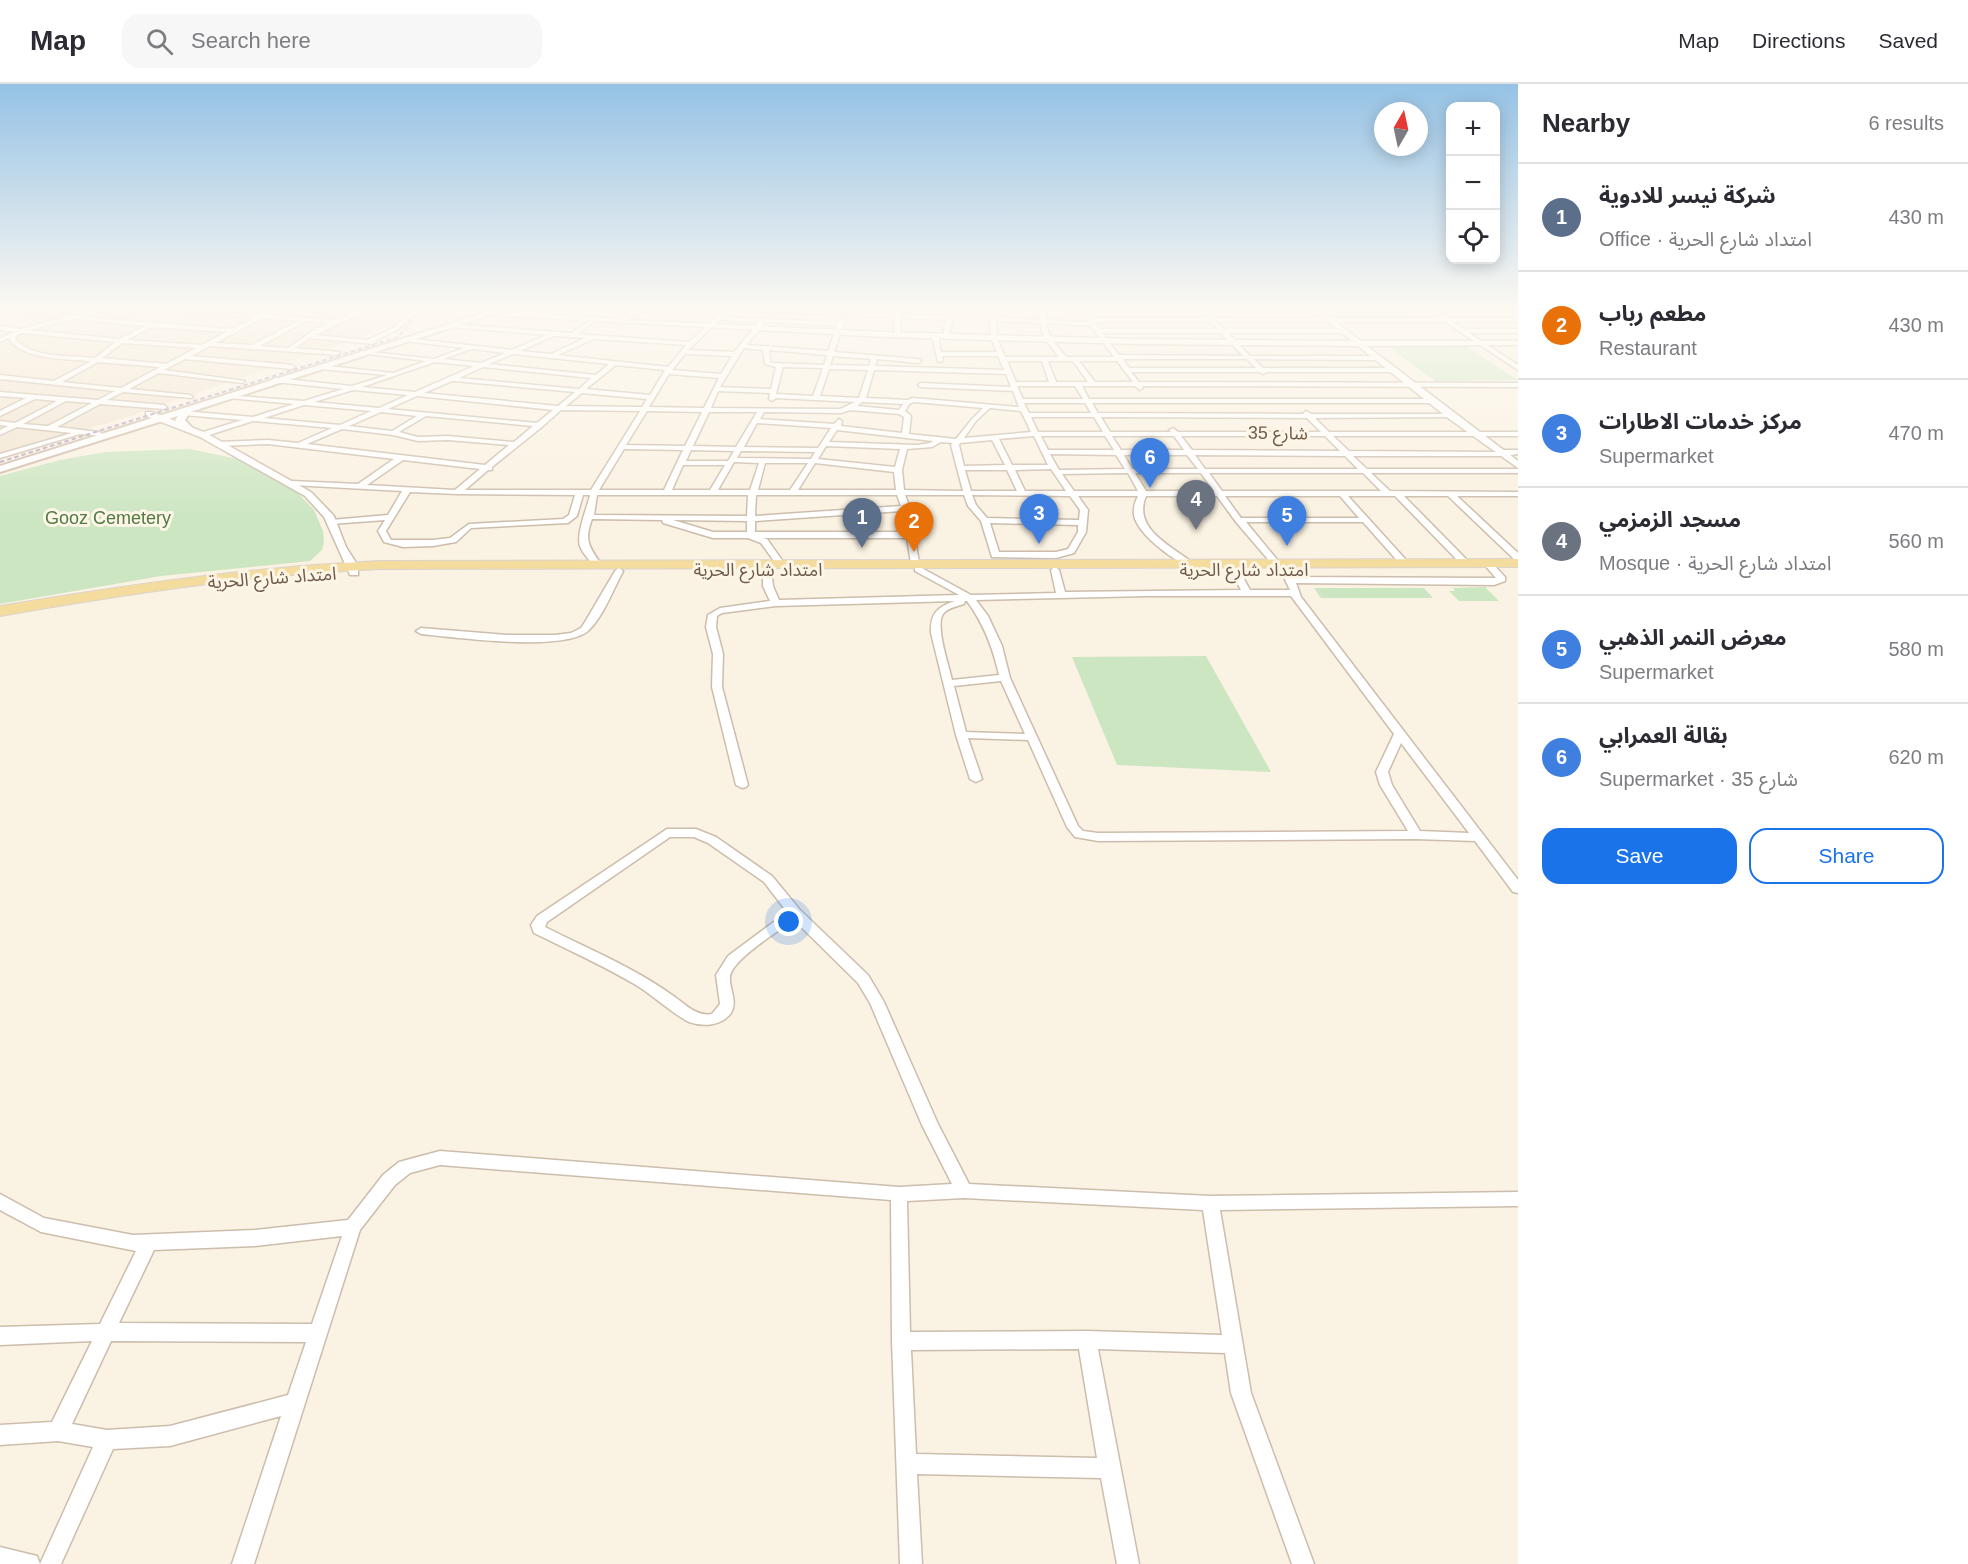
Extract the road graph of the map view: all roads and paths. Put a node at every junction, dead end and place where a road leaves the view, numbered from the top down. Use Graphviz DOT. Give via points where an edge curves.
graph roads {
  1 [pos="22,378"];
  2 [pos="63,378"];
  3 [pos="143,378"];
  4 [pos="224,378"];
  5 [pos="252,378"];
  6 [pos="282,378"];
  7 [pos="383,378"];
  8 [pos="453,378"];
  9 [pos="596,378"];
  10 [pos="663,378"];
  11 [pos="723,378"];
  12 [pos="777,378"];
  13 [pos="822,378"];
  14 [pos="868,378"];
  15 [pos="921,378"];
  16 [pos="1010,378"];
  17 [pos="1051,378"];
  18 [pos="1089,378"];
  19 [pos="1133,378"];
  20 [pos="1270,378"];
  21 [pos="1404,378"];
  22 [pos="32,379"];
  23 [pos="275,380"];
  24 [pos="242,381"];
  25 [pos="56,382"];
  26 [pos="1053,384"];
  27 [pos="1077,384"];
  28 [pos="1093,384"];
  29 [pos="1137,384"];
  30 [pos="1277,384"];
  31 [pos="1412,384"];
  32 [pos="515,385"];
  33 [pos="921,385"];
  34 [pos="1518,385"];
  35 [pos="1013,387"];
  36 [pos="351,388"];
  37 [pos="123,389"];
  38 [pos="716,389"];
  39 [pos="505,390"];
  40 [pos="579,391"];
  41 [pos="225,392"];
  42 [pos="773,393"];
  43 [pos="1,394"];
  44 [pos="201,394"];
  45 [pos="416,394"];
  46 [pos="495,395"];
  47 [pos="33,397"];
  48 [pos="190,397"];
  49 [pos="650,397"];
  50 [pos="816,398"];
  51 [pos="63,400"];
  52 [pos="486,400"];
  53 [pos="863,400"];
  54 [pos="1020,400"];
  55 [pos="1150,400"];
  56 [pos="911,401"];
  57 [pos="1086,401"];
  58 [pos="1229,401"];
  59 [pos="1294,401"];
  60 [pos="1433,401"];
  61 [pos="96,403"];
  62 [pos="305,403"];
  63 [pos="475,406"];
  64 [pos="164,407"];
  65 [pos="988,407"];
  66 [pos="558,408"];
  67 [pos="851,408"];
  68 [pos="644,409"];
  69 [pos="705,409"];
  70 [pos="379,410"];
  71 [pos="185,411"];
  72 [pos="465,411"];
  73 [pos="761,411"];
  74 [pos="770,411"];
  75 [pos="841,411"];
  76 [pos="902,412"];
  77 [pos="1025,412"];
  78 [pos="0,414"];
  79 [pos="149,414"];
  80 [pos="425,414"];
  81 [pos="1094,415"];
  82 [pos="1162,416"];
  83 [pos="1242,416"];
  84 [pos="1309,416"];
  85 [pos="1451,416"];
  86 [pos="454,417"];
  87 [pos="159,418"];
  88 [pos="259,418"];
  89 [pos="476,419"];
  90 [pos="756,421"];
  91 [pos="0,423"];
  92 [pos="540,424"];
  93 [pos="15,425"];
  94 [pos="466,425"];
  95 [pos="341,427"];
  96 [pos="837,427"];
  97 [pos="48,429"];
  98 [pos="188,429"];
  99 [pos="457,431"];
  100 [pos="81,432"];
  101 [pos="0,433"];
  102 [pos="393,433"];
  103 [pos="1108,433"];
  104 [pos="1175,433"];
  105 [pos="99,434"];
  106 [pos="905,434"];
  107 [pos="1037,434"];
  108 [pos="1327,434"];
  109 [pos="1476,434"];
  110 [pos="1518,434"];
  111 [pos="203,435"];
  112 [pos="448,438"];
  113 [pos="995,438"];
  114 [pos="418,439"];
  115 [pos="940,440"];
  116 [pos="956,441"];
  117 [pos="220,444"];
  118 [pos="517,444"];
  119 [pos="300,445"];
  120 [pos="409,445"];
  121 [pos="621,447"];
  122 [pos="823,447"];
  123 [pos="904,447"];
  124 [pos="688,448"];
  125 [pos="740,448"];
  126 [pos="1045,452"];
  127 [pos="1189,452"];
  128 [pos="1518,452"];
  129 [pos="1276,453"];
  130 [pos="1503,453"];
  131 [pos="401,454"];
  132 [pos="1119,454"];
  133 [pos="1348,454"];
  134 [pos="0,456"];
  135 [pos="814,461"];
  136 [pos="731,462"];
  137 [pos="762,462"];
  138 [pos="681,463"];
  139 [pos="1518,465"];
  140 [pos="0,467"];
  141 [pos="1008,467"];
  142 [pos="489,468"];
  143 [pos="963,468"];
  144 [pos="1054,469"];
  145 [pos="898,470"];
  146 [pos="1203,470"];
  147 [pos="1130,471"];
  148 [pos="1290,471"];
  149 [pos="1518,471"];
  150 [pos="1365,472"];
  151 [pos="292,483"];
  152 [pos="359,487"];
  153 [pos="407,490"];
  154 [pos="457,492"];
  155 [pos="580,492"];
  156 [pos="594,492"];
  157 [pos="667,492"];
  158 [pos="713,492"];
  159 [pos="900,492"];
  160 [pos="969,492"];
  161 [pos="1022,492"];
  162 [pos="752,493"];
  163 [pos="792,493"];
  164 [pos="1071,493"];
  165 [pos="1143,493"];
  166 [pos="1218,493"];
  167 [pos="1392,494"];
  168 [pos="1450,494"];
  169 [pos="1518,494"];
  170 [pos="1343,495"];
  171 [pos="906,508"];
  172 [pos="590,517"];
  173 [pos="656,517"];
  174 [pos="390,518"];
  175 [pos="751,519"];
  176 [pos="985,520"];
  177 [pos="1239,520"];
  178 [pos="1366,520"];
  179 [pos="331,522"];
  180 [pos="1084,523"];
  181 [pos="909,535"];
  182 [pos="751,536"];
  183 [pos="1518,558"];
  184 [pos="994,559"];
  185 [pos="1038,559"];
  186 [pos="1186,562"];
  187 [pos="1464,562"];
  188 [pos="780,563"];
  189 [pos="1404,563"];
  190 [pos="1518,563"];
  191 [pos="597,564"];
  192 [pos="916,566"];
  193 [pos="1076,566"];
  194 [pos="1491,567"];
  195 [pos="354,569"];
  196 [pos="767,570"];
  197 [pos="1055,570"];
  198 [pos="1235,570"];
  199 [pos="1283,570"];
  200 [pos="619,571"];
  201 [pos="1518,571"];
  202 [pos="1246,592"];
  203 [pos="1294,593"];
  204 [pos="1061,594"];
  205 [pos="970,598"];
  206 [pos="776,603"];
  207 [pos="0,613"];
  208 [pos="421,631"];
  209 [pos="1005,678"];
  210 [pos="948,682"];
  211 [pos="1400,733"];
  212 [pos="961,735"];
  213 [pos="1032,737"];
  214 [pos="976,780"];
  215 [pos="742,785"];
  216 [pos="1416,835"];
  217 [pos="1479,837"];
  218 [pos="1518,889"];
  219 [pos="795,913"];
  220 [pos="964,1191"];
  221 [pos="899,1194"];
  222 [pos="1518,1199"];
  223 [pos="0,1201"];
  224 [pos="1210,1203"];
  225 [pos="353,1227"];
  226 [pos="148,1244"];
  227 [pos="106,1332"];
  228 [pos="319,1333"];
  229 [pos="0,1336"];
  230 [pos="1087,1340"];
  231 [pos="901,1341"];
  232 [pos="1232,1344"];
  233 [pos="296,1403"];
  234 [pos="58,1431"];
  235 [pos="0,1435"];
  236 [pos="107,1440"];
  237 [pos="906,1464"];
  238 [pos="1109,1468"];
  239 [pos="0,1558"];
  240 [pos="28,1564"];
  241 [pos="50,1564"];
  242 [pos="243,1564"];
  243 [pos="911,1564"];
  244 [pos="1128,1564"];
  245 [pos="1303,1564"];
  1 -- 22 [label="street"];
  2 -- 25 [label="street"];
  3 -- 37 [label="street"];
  4 -- 24 [label="street"];
  5 -- 24 [label="main road"];
  6 -- 23 [label="main road"];
  7 -- 36 [label="street"];
  8 -- 32 [label="street"];
  8 -- 45 [label="street"];
  9 -- 40 [label="street"];
  10 -- 49 [label="street"];
  11 -- 38 [label="street"];
  12 -- 42 [label="street"];
  13 -- 50 [label="street"];
  14 -- 53 [label="street"];
  15 -- 33 [label="street"];
  16 -- 35 [label="street"];
  17 -- 26 [label="street"];
  18 -- 28 [label="street"];
  19 -- 29 [label="street"];
  20 -- 30 [label="street"];
  21 -- 31 [label="street"];
  22 -- 25 [label="street"];
  22 -- 43 [label="street"];
  23 -- 36 [label="street"];
  23 -- 41 [label="main road"];
  24 -- 41 [label="main road"];
  25 -- 37 [label="street"];
  26 -- 27 [label="street"];
  26 -- 35 [label="street"];
  27 -- 28 [label="street"];
  27 -- 57 [label="street"];
  28 -- 29 [label="street"];
  29 -- 30 [label="street"];
  29 -- 55 [label="street"];
  30 -- 31 [label="street"];
  30 -- 59 [label="street"];
  31 -- 34 [label="street"];
  31 -- 60 [label="street"];
  32 -- 39 [label="street"];
  32 -- 40 [label="street"];
  33 -- 35 [label="street"];
  33 -- 56 [label="street"];
  35 -- 54 [label="street"];
  36 -- 45 [label="street"];
  36 -- 62 [label="street"];
  37 -- 48 [label="street"];
  37 -- 61 [label="street"];
  38 -- 42 [label="street"];
  38 -- 69 [label="street"];
  40 -- 49 [label="street"];
  40 -- 66 [label="street"];
  41 -- 62 [label="street"];
  41 -- 71 [label="main road"];
  42 -- 50 [label="street"];
  42 -- 74 [label="street"];
  43 -- 47 [label="street"];
  44 -- 48 [label="main road"];
  45 -- 52 [label="street"];
  45 -- 70 [label="street"];
  46 -- 52 [label="street"];
  47 -- 51 [label="street"];
  47 -- 78 [label="street"];
  48 -- 64 [label="main road"];
  49 -- 68 [label="street"];
  50 -- 53 [label="street"];
  51 -- 61 [label="street"];
  51 -- 93 [label="street"];
  52 -- 63 [label="street"];
  52 -- 66 [label="street"];
  53 -- 56 [label="street"];
  53 -- 67 [label="street"];
  54 -- 57 [label="street"];
  54 -- 77 [label="street"];
  55 -- 57 [label="street"];
  55 -- 58 [label="street"];
  55 -- 82 [label="street"];
  56 -- 65 [label="street"];
  56 -- 76 [label="street"];
  57 -- 81 [label="street"];
  58 -- 59 [label="street"];
  58 -- 83 [label="street"];
  59 -- 60 [label="street"];
  59 -- 84 [label="street"];
  60 -- 85 [label="street"];
  61 -- 64 [label="street"];
  61 -- 97 [label="street"];
  62 -- 70 [label="street"];
  62 -- 88 [label="street"];
  64 -- 79 [label="main road"];
  65 -- 77 [label="street"];
  65 -- 116 [label="street"];
  66 -- 68 [label="street"];
  66 -- 92 [label="street"];
  67 -- 75 [label="street"];
  67 -- 76 [label="street"];
  68 -- 69 [label="street"];
  68 -- 121 [label="street"];
  69 -- 73 [label="street"];
  69 -- 124 [label="street"];
  70 -- 80 [label="street"];
  70 -- 95 [label="street"];
  71 -- 87 [label="main road"];
  71 -- 88 [label="street"];
  71 -- 98 [label="main road" via="180,420"];
  72 -- 86 [label="street"];
  73 -- 74 [label="street"];
  73 -- 90 [label="street"];
  74 -- 75 [label="street"];
  75 -- 96 [label="street"];
  76 -- 106 [label="street" via="908,416"];
  77 -- 81 [label="street"];
  77 -- 107 [label="street"];
  79 -- 87 [label="street"];
  79 -- 105 [label="main road"];
  80 -- 86 [label="street"];
  80 -- 102 [label="street"];
  81 -- 82 [label="street"];
  81 -- 103 [label="street"];
  82 -- 83 [label="street"];
  82 -- 104 [label="street"];
  83 -- 84 [label="street"];
  84 -- 85 [label="street"];
  84 -- 108 [label="street"];
  85 -- 109 [label="street"];
  86 -- 89 [label="street"];
  87 -- 98 [label="street"];
  87 -- 140 [label="main road"];
  88 -- 95 [label="street"];
  88 -- 111 [label="street"];
  89 -- 92 [label="street"];
  89 -- 94 [label="street"];
  90 -- 96 [label="street"];
  90 -- 125 [label="street"];
  91 -- 93 [label="street"];
  92 -- 118 [label="street"];
  93 -- 97 [label="street"];
  93 -- 101 [label="street"];
  95 -- 102 [label="street"];
  95 -- 119 [label="street"];
  96 -- 106 [label="street"];
  96 -- 122 [label="street"];
  97 -- 100 [label="street"];
  98 -- 111 [label="street"];
  99 -- 112 [label="street"];
  100 -- 105 [label="street"];
  100 -- 134 [label="street"];
  102 -- 114 [label="street"];
  103 -- 104 [label="street, شارع 35"];
  103 -- 107 [label="street, شارع 35"];
  103 -- 132 [label="street"];
  104 -- 108 [label="street, شارع 35"];
  104 -- 127 [label="street"];
  105 -- 140 [label="main road"];
  106 -- 115 [label="street"];
  107 -- 113 [label="street, شارع 35"];
  107 -- 126 [label="street"];
  108 -- 109 [label="street, شارع 35"];
  108 -- 133 [label="street"];
  109 -- 110 [label="street, شارع 35"];
  109 -- 130 [label="street"];
  111 -- 117 [label="street"];
  112 -- 114 [label="street"];
  112 -- 118 [label="street"];
  113 -- 116 [label="street, شارع 35"];
  113 -- 141 [label="street"];
  114 -- 120 [label="street"];
  115 -- 116 [label="street, شارع 35"];
  115 -- 123 [label="street" via="932,445"];
  116 -- 143 [label="street"];
  117 -- 119 [label="street"];
  117 -- 151 [label="street"];
  118 -- 142 [label="street"];
  119 -- 131 [label="street"];
  121 -- 124 [label="street"];
  121 -- 156 [label="street"];
  122 -- 123 [label="street"];
  122 -- 125 [label="street"];
  122 -- 135 [label="street"];
  123 -- 145 [label="street"];
  124 -- 125 [label="street"];
  124 -- 138 [label="street"];
  125 -- 136 [label="street"];
  126 -- 132 [label="street"];
  126 -- 144 [label="street"];
  127 -- 129 [label="street"];
  127 -- 132 [label="street"];
  127 -- 146 [label="street"];
  128 -- 130 [label="street"];
  129 -- 133 [label="street"];
  129 -- 148 [label="street"];
  130 -- 133 [label="street"];
  130 -- 139 [label="street"];
  131 -- 142 [label="street"];
  131 -- 152 [label="street"];
  132 -- 147 [label="street"];
  133 -- 150 [label="street"];
  135 -- 137 [label="street"];
  135 -- 145 [label="street"];
  135 -- 163 [label="street"];
  136 -- 137 [label="street"];
  136 -- 138 [label="street"];
  136 -- 158 [label="street"];
  137 -- 162 [label="street"];
  138 -- 157 [label="street"];
  141 -- 143 [label="street"];
  141 -- 144 [label="street"];
  141 -- 161 [label="street"];
  142 -- 154 [label="street"];
  143 -- 160 [label="street"];
  144 -- 147 [label="street"];
  144 -- 164 [label="street"];
  145 -- 159 [label="street"];
  146 -- 147 [label="street"];
  146 -- 148 [label="street"];
  146 -- 166 [label="street"];
  147 -- 165 [label="street"];
  148 -- 150 [label="street"];
  149 -- 150 [label="street"];
  150 -- 167 [label="street"];
  151 -- 152 [label="street"];
  151 -- 179 [label="street" via="317,501"];
  152 -- 153 [label="street"];
  153 -- 154 [label="street"];
  153 -- 174 [label="street"];
  154 -- 155 [label="street"];
  155 -- 156 [label="street"];
  155 -- 174 [label="street" via="573,516 565,521 469,526 453,540 433,543 388,542 382,531"];
  156 -- 157 [label="street"];
  156 -- 172 [label="street"];
  157 -- 158 [label="street"];
  158 -- 162 [label="street"];
  159 -- 160 [label="street"];
  159 -- 163 [label="street"];
  159 -- 171 [label="street"];
  160 -- 161 [label="street"];
  160 -- 176 [label="street" via="972,506"];
  161 -- 164 [label="street"];
  162 -- 163 [label="street"];
  162 -- 175 [label="street"];
  164 -- 165 [label="street"];
  164 -- 180 [label="street" via="1084,510"];
  165 -- 166 [label="street"];
  165 -- 186 [label="street" via="1136,507 1139,521 1148,534"];
  166 -- 170 [label="street"];
  166 -- 177 [label="street"];
  167 -- 168 [label="street"];
  167 -- 170 [label="street"];
  167 -- 187 [label="street"];
  168 -- 169 [label="street"];
  168 -- 183 [label="street"];
  170 -- 178 [label="street"];
  171 -- 175 [label="street"];
  171 -- 181 [label="street"];
  172 -- 173 [label="street"];
  172 -- 191 [label="street" via="584,529 584,546"];
  173 -- 175 [label="street"];
  173 -- 182 [label="street" via="705,534"];
  174 -- 179 [label="street"];
  175 -- 182 [label="street"];
  176 -- 180 [label="street"];
  176 -- 184 [label="street"];
  177 -- 178 [label="street"];
  177 -- 199 [label="street"];
  178 -- 189 [label="street"];
  179 -- 195 [label="street"];
  180 -- 185 [label="street" via="1071,551"];
  181 -- 182 [label="street"];
  181 -- 192 [label="street"];
  182 -- 188 [label="street" via="764,541"];
  184 -- 185 [label="main road, امتداد شارع الحرية"];
  184 -- 192 [label="main road, امتداد شارع الحرية"];
  185 -- 193 [label="main road, امتداد شارع الحرية"];
  186 -- 193 [label="main road, امتداد شارع الحرية"];
  186 -- 199 [label="main road, امتداد شارع الحرية"];
  187 -- 189 [label="main road, امتداد شارع الحرية"];
  187 -- 194 [label="main road, امتداد شارع الحرية"];
  188 -- 191 [label="main road, امتداد شارع الحرية"];
  188 -- 192 [label="main road, امتداد شارع الحرية"];
  189 -- 199 [label="main road, امتداد شارع الحرية"];
  190 -- 194 [label="main road, امتداد شارع الحرية"];
  191 -- 195 [label="main road, امتداد شارع الحرية"];
  192 -- 196 [label="main road, امتداد شارع الحرية"];
  192 -- 197 [label="main road, امتداد شارع الحرية"];
  192 -- 205 [label="street"];
  193 -- 197 [label="main road, امتداد شارع الحرية"];
  193 -- 198 [label="main road, امتداد شارع الحرية"];
  194 -- 199 [label="main road, امتداد شارع الحرية"];
  194 -- 201 [label="main road, امتداد شارع الحرية"];
  195 -- 200 [label="main road, امتداد شارع الحرية"];
  195 -- 207 [label="main road" via="172,583"];
  196 -- 200 [label="main road, امتداد شارع الحرية"];
  196 -- 206 [label="street" via="768,586"];
  197 -- 204 [label="street"];
  198 -- 199 [label="main road, امتداد شارع الحرية"];
  198 -- 202 [label="street"];
  199 -- 203 [label="street"];
  200 -- 208 [label="street" via="584,631 572,637 547,640"];
  202 -- 203 [label="street"];
  202 -- 204 [label="street"];
  203 -- 211 [label="street"];
  204 -- 205 [label="street"];
  205 -- 206 [label="street"];
  205 -- 209 [label="street" via="997,646"];
  205 -- 210 [label="street" via="939,610 934,618"];
  206 -- 215 [label="street" via="731,608 713,615 717,687"];
  209 -- 210 [label="street"];
  209 -- 213 [label="street"];
  210 -- 212 [label="street"];
  211 -- 216 [label="street" via="1382,772"];
  211 -- 217 [label="street"];
  212 -- 213 [label="street"];
  212 -- 214 [label="street"];
  213 -- 216 [label="street" via="1079,834"];
  216 -- 217 [label="street"];
  217 -- 218 [label="street"];
  219 -- 219 [label="street" via="768,879 712,840 696,833 667,832 538,925 539,930 637,978 692,1017 706,1020 725,1010 723,975 733,959"];
  219 -- 220 [label="street" via="863,979 877,1002 930,1125"];
  220 -- 221 [label="street"];
  220 -- 224 [label="street"];
  221 -- 225 [label="street" via="440,1158 405,1167 388,1180"];
  221 -- 231 [label="street"];
  222 -- 224 [label="street"];
  223 -- 226 [label="street" via="41,1225"];
  224 -- 232 [label="street"];
  225 -- 226 [label="street"];
  225 -- 228 [label="street"];
  226 -- 227 [label="street"];
  227 -- 228 [label="street"];
  227 -- 229 [label="street"];
  227 -- 234 [label="street"];
  228 -- 233 [label="street"];
  230 -- 231 [label="street"];
  230 -- 232 [label="street"];
  230 -- 238 [label="street"];
  231 -- 237 [label="street"];
  232 -- 245 [label="street" via="1241,1393"];
  233 -- 236 [label="street" via="170,1436"];
  233 -- 242 [label="street"];
  234 -- 235 [label="street"];
  234 -- 236 [label="street"];
  236 -- 241 [label="street"];
  237 -- 238 [label="street"];
  237 -- 243 [label="street"];
  238 -- 244 [label="street"];
  239 -- 240 [label="street"];
}
